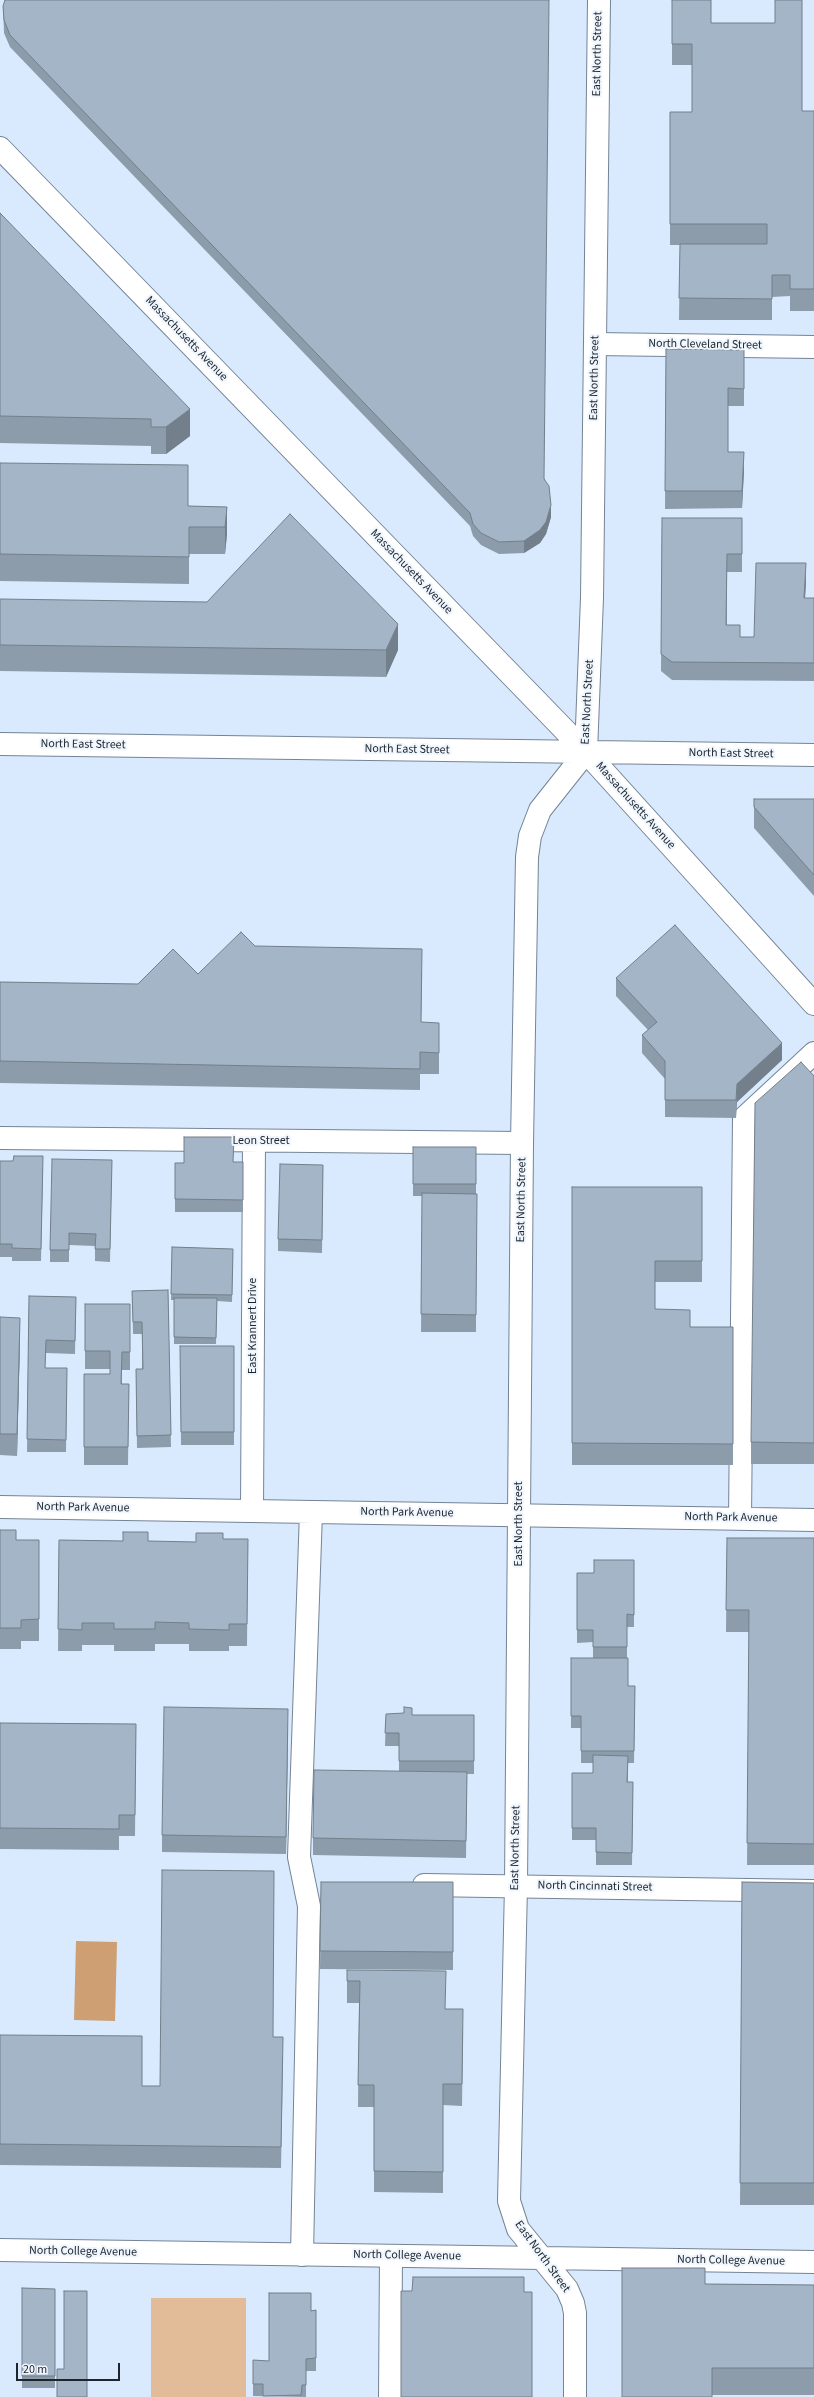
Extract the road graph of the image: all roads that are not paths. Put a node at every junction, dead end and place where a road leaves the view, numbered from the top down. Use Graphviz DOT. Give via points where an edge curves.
graph roads {
  1 [pos="599,0"];
  2 [pos="0,148"];
  3 [pos="595,344"];
  4 [pos="814,347"];
  5 [pos="0,744"];
  6 [pos="586,752"];
  7 [pos="814,755"];
  8 [pos="814,1004"];
  9 [pos="814,1053"];
  10 [pos="0,1138"];
  11 [pos="254,1141"];
  12 [pos="522,1143"];
  13 [pos="0,1507"];
  14 [pos="252,1511"];
  15 [pos="311,1512"];
  16 [pos="519,1515"];
  17 [pos="740,1519"];
  18 [pos="814,1520"];
  19 [pos="304,1884"];
  20 [pos="328,1884"];
  21 [pos="406,1884"];
  22 [pos="516,1885"];
  23 [pos="814,1891"];
  24 [pos="0,2250"];
  25 [pos="302,2255"];
  26 [pos="391,2256"];
  27 [pos="542,2258"];
  28 [pos="814,2262"];
  29 [pos="390,2397"];
  30 [pos="575,2397"];
  1 -- 3 [label="main road, East North Street"];
  2 -- 6 [label="main road, Massachusetts Avenue"];
  3 -- 4 [label="main road, North Cleveland Street"];
  3 -- 6 [label="main road, East North Street" via="592,598"];
  5 -- 6 [label="main road, North East Street"];
  6 -- 7 [label="main road, North East Street"];
  6 -- 8 [label="main road, Massachusetts Avenue"];
  6 -- 12 [label="main road, East North Street" via="540,810 529,843"];
  9 -- 17 [label="main road" via="744,1118"];
  10 -- 11 [label="main road, Leon Street"];
  11 -- 12 [label="main road, Leon Street"];
  11 -- 14 [label="main road, East Krannert Drive"];
  12 -- 16 [label="main road, East North Street"];
  13 -- 14 [label="main road, North Park Avenue"];
  14 -- 15 [label="main road, North Park Avenue"];
  15 -- 16 [label="main road, North Park Avenue"];
  15 -- 19 [label="main road" via="299,1858"];
  16 -- 17 [label="main road, North Park Avenue"];
  16 -- 22 [label="main road, East North Street"];
  17 -- 18 [label="main road, North Park Avenue"];
  19 -- 20 [label="main road"];
  19 -- 25 [label="main road" via="309,1906"];
  21 -- 22 [label="main road, North Cincinnati Street"];
  22 -- 23 [label="main road, North Cincinnati Street"];
  22 -- 27 [label="main road, East North Street" via="509,2201 518,2229"];
  24 -- 25 [label="main road, North College Avenue"];
  25 -- 26 [label="main road, North College Avenue"];
  26 -- 27 [label="main road, North College Avenue"];
  26 -- 29 [label="main road"];
  27 -- 28 [label="main road, North College Avenue"];
  27 -- 30 [label="main road, East North Street" via="567,2289 575,2313"];
}
